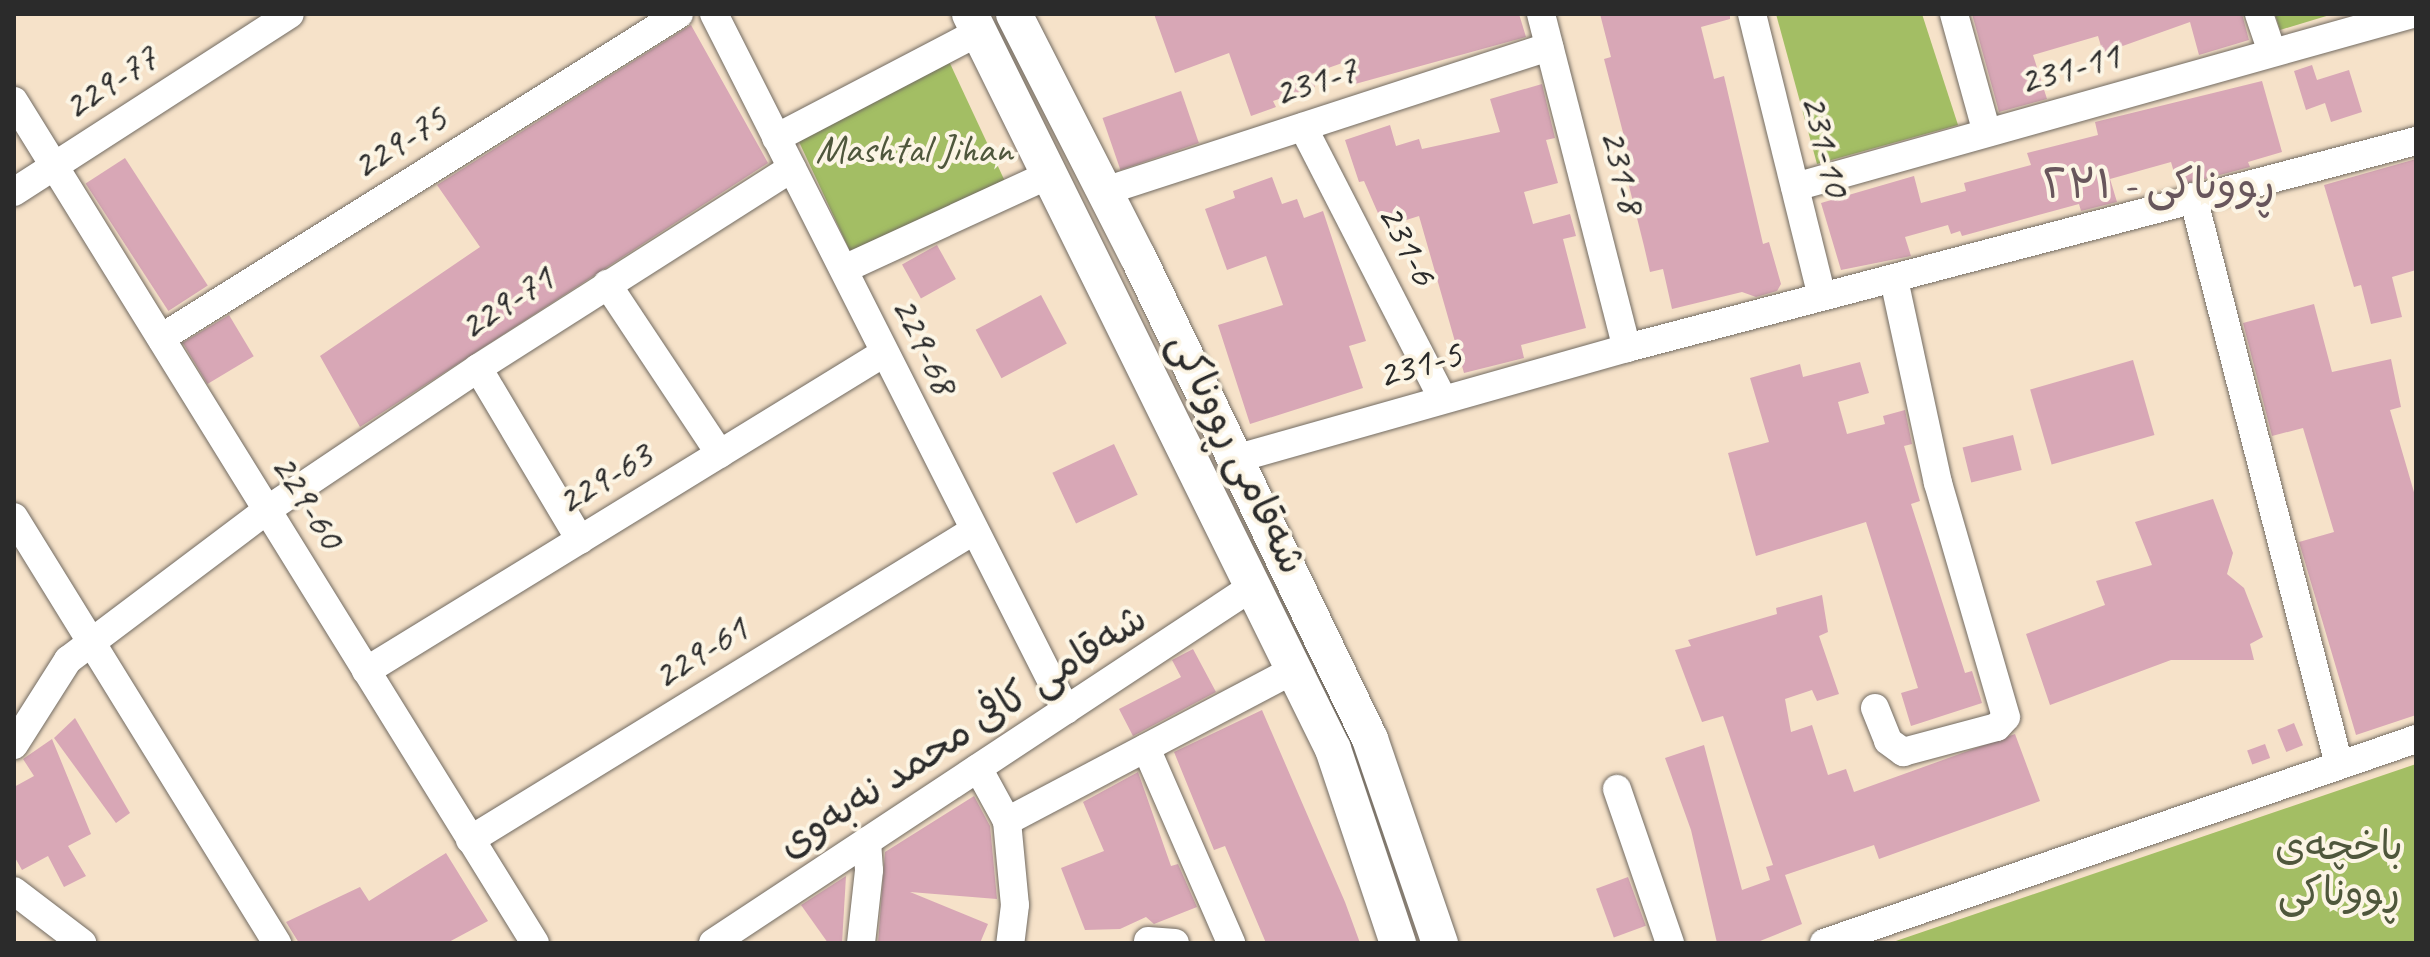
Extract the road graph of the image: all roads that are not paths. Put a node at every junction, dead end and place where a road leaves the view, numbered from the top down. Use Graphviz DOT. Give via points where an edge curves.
graph roads {
  1 [pos="290,14"];
  2 [pos="679,14"];
  3 [pos="714,14"];
  4 [pos="1014,14"];
  5 [pos="1541,14"];
  6 [pos="1752,14"];
  7 [pos="1954,14"];
  8 [pos="2259,14"];
  9 [pos="2412,14"];
  10 [pos="974,23"];
  11 [pos="1549,47"];
  12 [pos="2272,52"];
  13 [pos="14,101"];
  14 [pos="1303,127"];
  15 [pos="1987,133"];
  16 [pos="776,138"];
  17 [pos="2416,141"];
  18 [pos="54,165"];
  19 [pos="792,168"];
  20 [pos="1048,175"];
  21 [pos="1795,187"];
  22 [pos="1105,191"];
  23 [pos="14,192"];
  24 [pos="2193,197"];
  25 [pos="844,269"];
  26 [pos="1894,279"];
  27 [pos="607,284"];
  28 [pos="1822,296"];
  29 [pos="161,338"];
  30 [pos="1627,348"];
  31 [pos="884,353"];
  32 [pos="478,368"];
  33 [pos="1442,398"];
  34 [pos="720,454"];
  35 [pos="1235,459"];
  36 [pos="267,510"];
  37 [pos="14,517"];
  38 [pos="973,531"];
  39 [pos="580,540"];
  40 [pos="1255,585"];
  41 [pos="91,641"];
  42 [pos="1294,670"];
  43 [pos="366,671"];
  44 [pos="1875,708"];
  45 [pos="1066,710"];
  46 [pos="2416,739"];
  47 [pos="14,745"];
  48 [pos="1146,748"];
  49 [pos="2339,765"];
  50 [pos="978,768"];
  51 [pos="1617,789"];
  52 [pos="1007,821"];
  53 [pos="470,840"];
  54 [pos="867,841"];
  55 [pos="1408,843"];
  56 [pos="1370,855"];
  57 [pos="14,891"];
  58 [pos="82,943"];
  59 [pos="277,943"];
  60 [pos="535,943"];
  61 [pos="713,943"];
  62 [pos="861,943"];
  63 [pos="1010,943"];
  64 [pos="1231,943"];
  65 [pos="1398,943"];
  66 [pos="1440,943"];
  67 [pos="1670,943"];
  68 [pos="1824,943"];
  1 -- 18 [label="street, 229-77"];
  2 -- 29 [label="street, 229-75"];
  3 -- 16 [label="street, 229-68"];
  4 -- 22 [label="main road, شەقامی ڕووناکی"];
  5 -- 11 [label="street, 231-8"];
  6 -- 21 [label="street, 231-10"];
  7 -- 15 [label="street"];
  8 -- 12 [label="street"];
  9 -- 12 [label="street, 231-11"];
  10 -- 16 [label="street"];
  10 -- 20 [label="main road, شەقامی ڕووناکی"];
  11 -- 14 [label="street, 231-7"];
  11 -- 30 [label="street, 231-8"];
  12 -- 15 [label="street, 231-11"];
  13 -- 18 [label="street, 229-60"];
  14 -- 22 [label="street, 231-7"];
  14 -- 33 [label="street, 231-6"];
  15 -- 21 [label="street, 231-11"];
  16 -- 19 [label="street, 229-68"];
  17 -- 24 [label="street, 231-5"];
  18 -- 23 [label="street, 229-77"];
  18 -- 29 [label="street, 229-60"];
  19 -- 25 [label="street, 229-68"];
  19 -- 27 [label="street, 229-71"];
  20 -- 25 [label="street"];
  20 -- 40 [label="main road, شەقامی ڕووناکی"];
  21 -- 28 [label="street, 231-10"];
  22 -- 35 [label="main road, شەقامی ڕووناکی"];
  24 -- 26 [label="street, 231-5"];
  24 -- 49 [label="street"];
  25 -- 31 [label="street, 229-68"];
  26 -- 28 [label="street, 231-5"];
  26 -- 44 [label="street" via="1938,483 2006,717 1997,727 1903,752 1888,741"];
  27 -- 32 [label="street, 229-71"];
  27 -- 34 [label="street"];
  28 -- 30 [label="street, 231-5"];
  29 -- 36 [label="street, 229-60"];
  30 -- 33 [label="street, 231-5"];
  31 -- 34 [label="street, 229-63"];
  31 -- 38 [label="street, 229-68"];
  32 -- 36 [label="street, 229-71"];
  32 -- 39 [label="street"];
  33 -- 35 [label="street, 231-5"];
  34 -- 39 [label="street, 229-63"];
  35 -- 55 [label="main road, شەقامی ڕووناکی" via="1370,739"];
  36 -- 41 [label="street, 229-71"];
  36 -- 43 [label="street, 229-60"];
  37 -- 41 [label="street"];
  38 -- 45 [label="street, 229-68"];
  38 -- 53 [label="street, 229-61"];
  39 -- 43 [label="street, 229-63"];
  40 -- 42 [label="main road, شەقامی ڕووناکی"];
  40 -- 45 [label="street, شەقامی کافی محمد نەبەوی"];
  41 -- 47 [label="street, 229-71" via="68,660"];
  41 -- 59 [label="street"];
  42 -- 48 [label="street"];
  42 -- 56 [label="main road, شەقامی ڕووناکی" via="1333,749"];
  43 -- 53 [label="street, 229-60"];
  45 -- 50 [label="street, شەقامی کافی محمد نەبەوی"];
  46 -- 49 [label="street"];
  48 -- 52 [label="street"];
  48 -- 64 [label="street"];
  49 -- 68 [label="street"];
  50 -- 52 [label="street"];
  50 -- 54 [label="street, شەقامی کافی محمد نەبەوی"];
  51 -- 67 [label="street"];
  52 -- 63 [label="street" via="1015,905"];
  53 -- 60 [label="street, 229-60"];
  54 -- 61 [label="street, شەقامی کافی محمد نەبەوی"];
  54 -- 62 [label="street"];
  55 -- 56 [label="main road"];
  55 -- 66 [label="main road, شەقامی ڕووناکی"];
  56 -- 65 [label="main road, شەقامی ڕووناکی"];
  57 -- 58 [label="street"];
}
